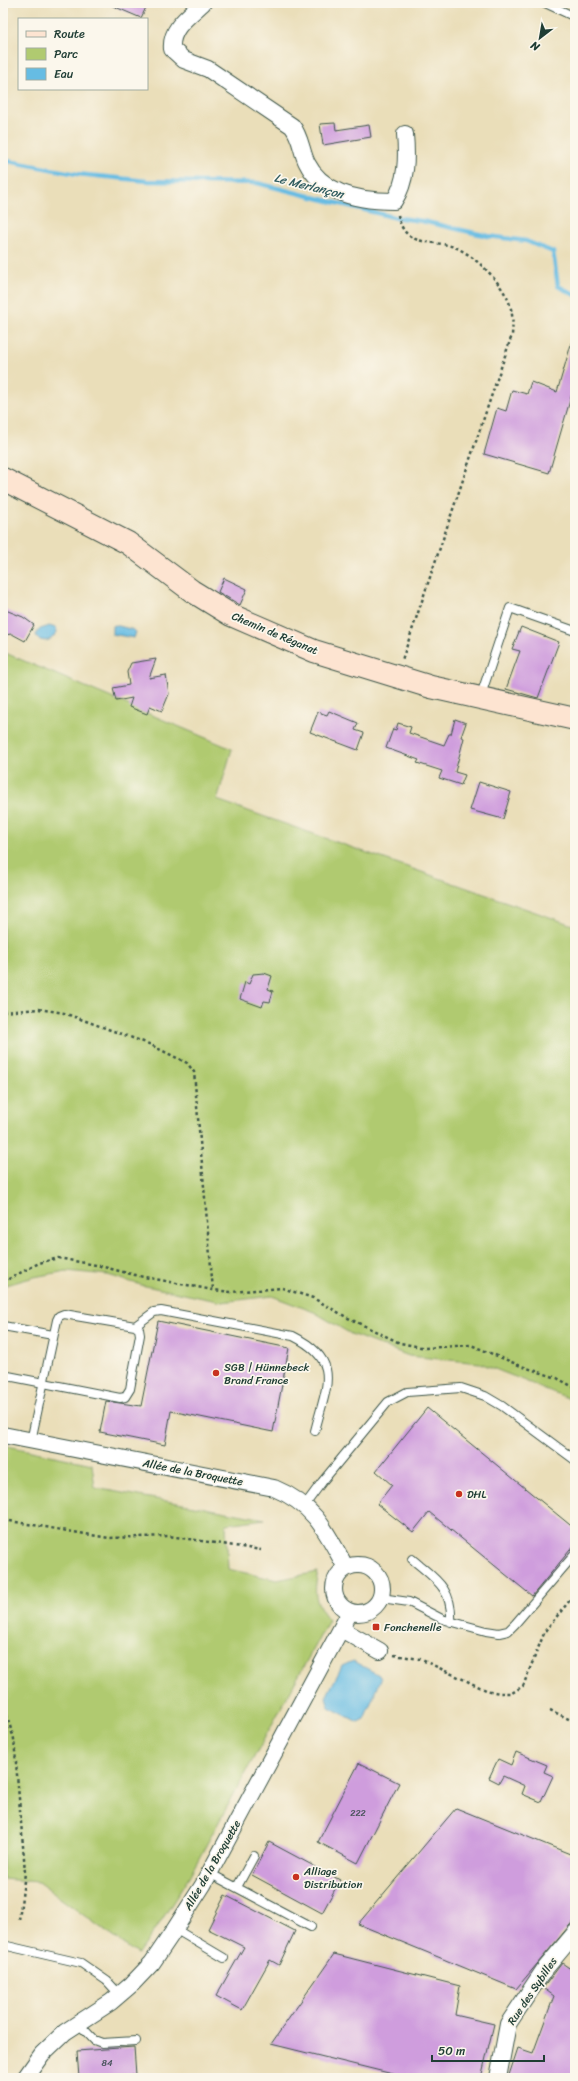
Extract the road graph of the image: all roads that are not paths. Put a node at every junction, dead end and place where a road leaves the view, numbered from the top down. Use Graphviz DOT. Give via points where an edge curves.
graph roads {
  1 [pos="203,3"];
  2 [pos="545,3"];
  3 [pos="575,17"];
  4 [pos="405,134"];
  5 [pos="3,479"];
  6 [pos="575,631"];
  7 [pos="480,698"];
  8 [pos="575,719"];
  9 [pos="3,1326"];
  10 [pos="135,1326"];
  11 [pos="53,1335"];
  12 [pos="3,1375"];
  13 [pos="43,1383"];
  14 [pos="315,1430"];
  15 [pos="3,1435"];
  16 [pos="31,1441"];
  17 [pos="575,1460"];
  18 [pos="305,1505"];
  19 [pos="575,1554"];
  20 [pos="412,1559"];
  21 [pos="346,1568"];
  22 [pos="381,1598"];
  23 [pos="350,1612"];
  24 [pos="451,1622"];
  25 [pos="341,1629"];
  26 [pos="380,1651"];
  27 [pos="254,1856"];
  28 [pos="209,1873"];
  29 [pos="237,1888"];
  30 [pos="310,1927"];
  31 [pos="175,1929"];
  32 [pos="575,1933"];
  33 [pos="3,1945"];
  34 [pos="224,1958"];
  35 [pos="120,1995"];
  36 [pos="78,2023"];
  37 [pos="136,2041"];
  38 [pos="25,2078"];
  39 [pos="498,2078"];
  1 -- 4 [label="street" via="176,29 171,42 172,50 184,60 208,70 292,126 312,172 330,188 357,198 394,201 401,190 404,176"];
  2 -- 3 [label="lane"];
  5 -- 7 [label="street, Chemin de Réganat" via="128,543 192,591 231,615 314,651 430,687"];
  6 -- 7 [label="lane" via="510,608"];
  7 -- 8 [label="street, Chemin de Réganat"];
  9 -- 11 [label="lane"];
  10 -- 11 [label="lane" via="64,1314 59,1316"];
  10 -- 13 [label="lane" via="139,1329 140,1335 130,1389 125,1396 120,1398"];
  10 -- 14 [label="lane" via="154,1312 161,1311 293,1336 310,1344 322,1357 327,1369 328,1382"];
  11 -- 13 [label="lane"];
  12 -- 13 [label="lane"];
  13 -- 16 [label="lane"];
  15 -- 16 [label="street, Allée de la Broquette"];
  16 -- 18 [label="street, Allée de la Broquette" via="274,1488 293,1496"];
  17 -- 18 [label="lane" via="485,1396 461,1388 407,1392 388,1402"];
  18 -- 21 [label="street, Allée de la Broquette" via="321,1524"];
  19 -- 24 [label="lane" via="508,1630 499,1633"];
  20 -- 24 [label="lane" via="446,1591 452,1609"];
  21 -- 22 [label="street" via="363,1565 371,1568 381,1581"];
  21 -- 23 [label="street" via="340,1573 334,1588 338,1602"];
  22 -- 23 [label="street" via="378,1604 365,1613"];
  22 -- 24 [label="lane" via="409,1602"];
  23 -- 25 [label="street, Allée de la Broquette"];
  25 -- 26 [label="street"];
  25 -- 28 [label="street, Allée de la Broquette"];
  27 -- 29 [label="lane"];
  28 -- 29 [label="lane"];
  28 -- 31 [label="street, Allée de la Broquette"];
  29 -- 30 [label="lane"];
  31 -- 34 [label="lane"];
  31 -- 35 [label="street, Allée de la Broquette" via="152,1963"];
  32 -- 39 [label="street, Rue des Sybilles" via="544,1970 508,2024"];
  33 -- 35 [label="lane" via="81,1963 107,1981"];
  35 -- 36 [label="street, Allée de la Broquette"];
  36 -- 37 [label="lane" via="94,2040 102,2043"];
  36 -- 38 [label="street, Allée de la Broquette" via="42,2054"];
}
